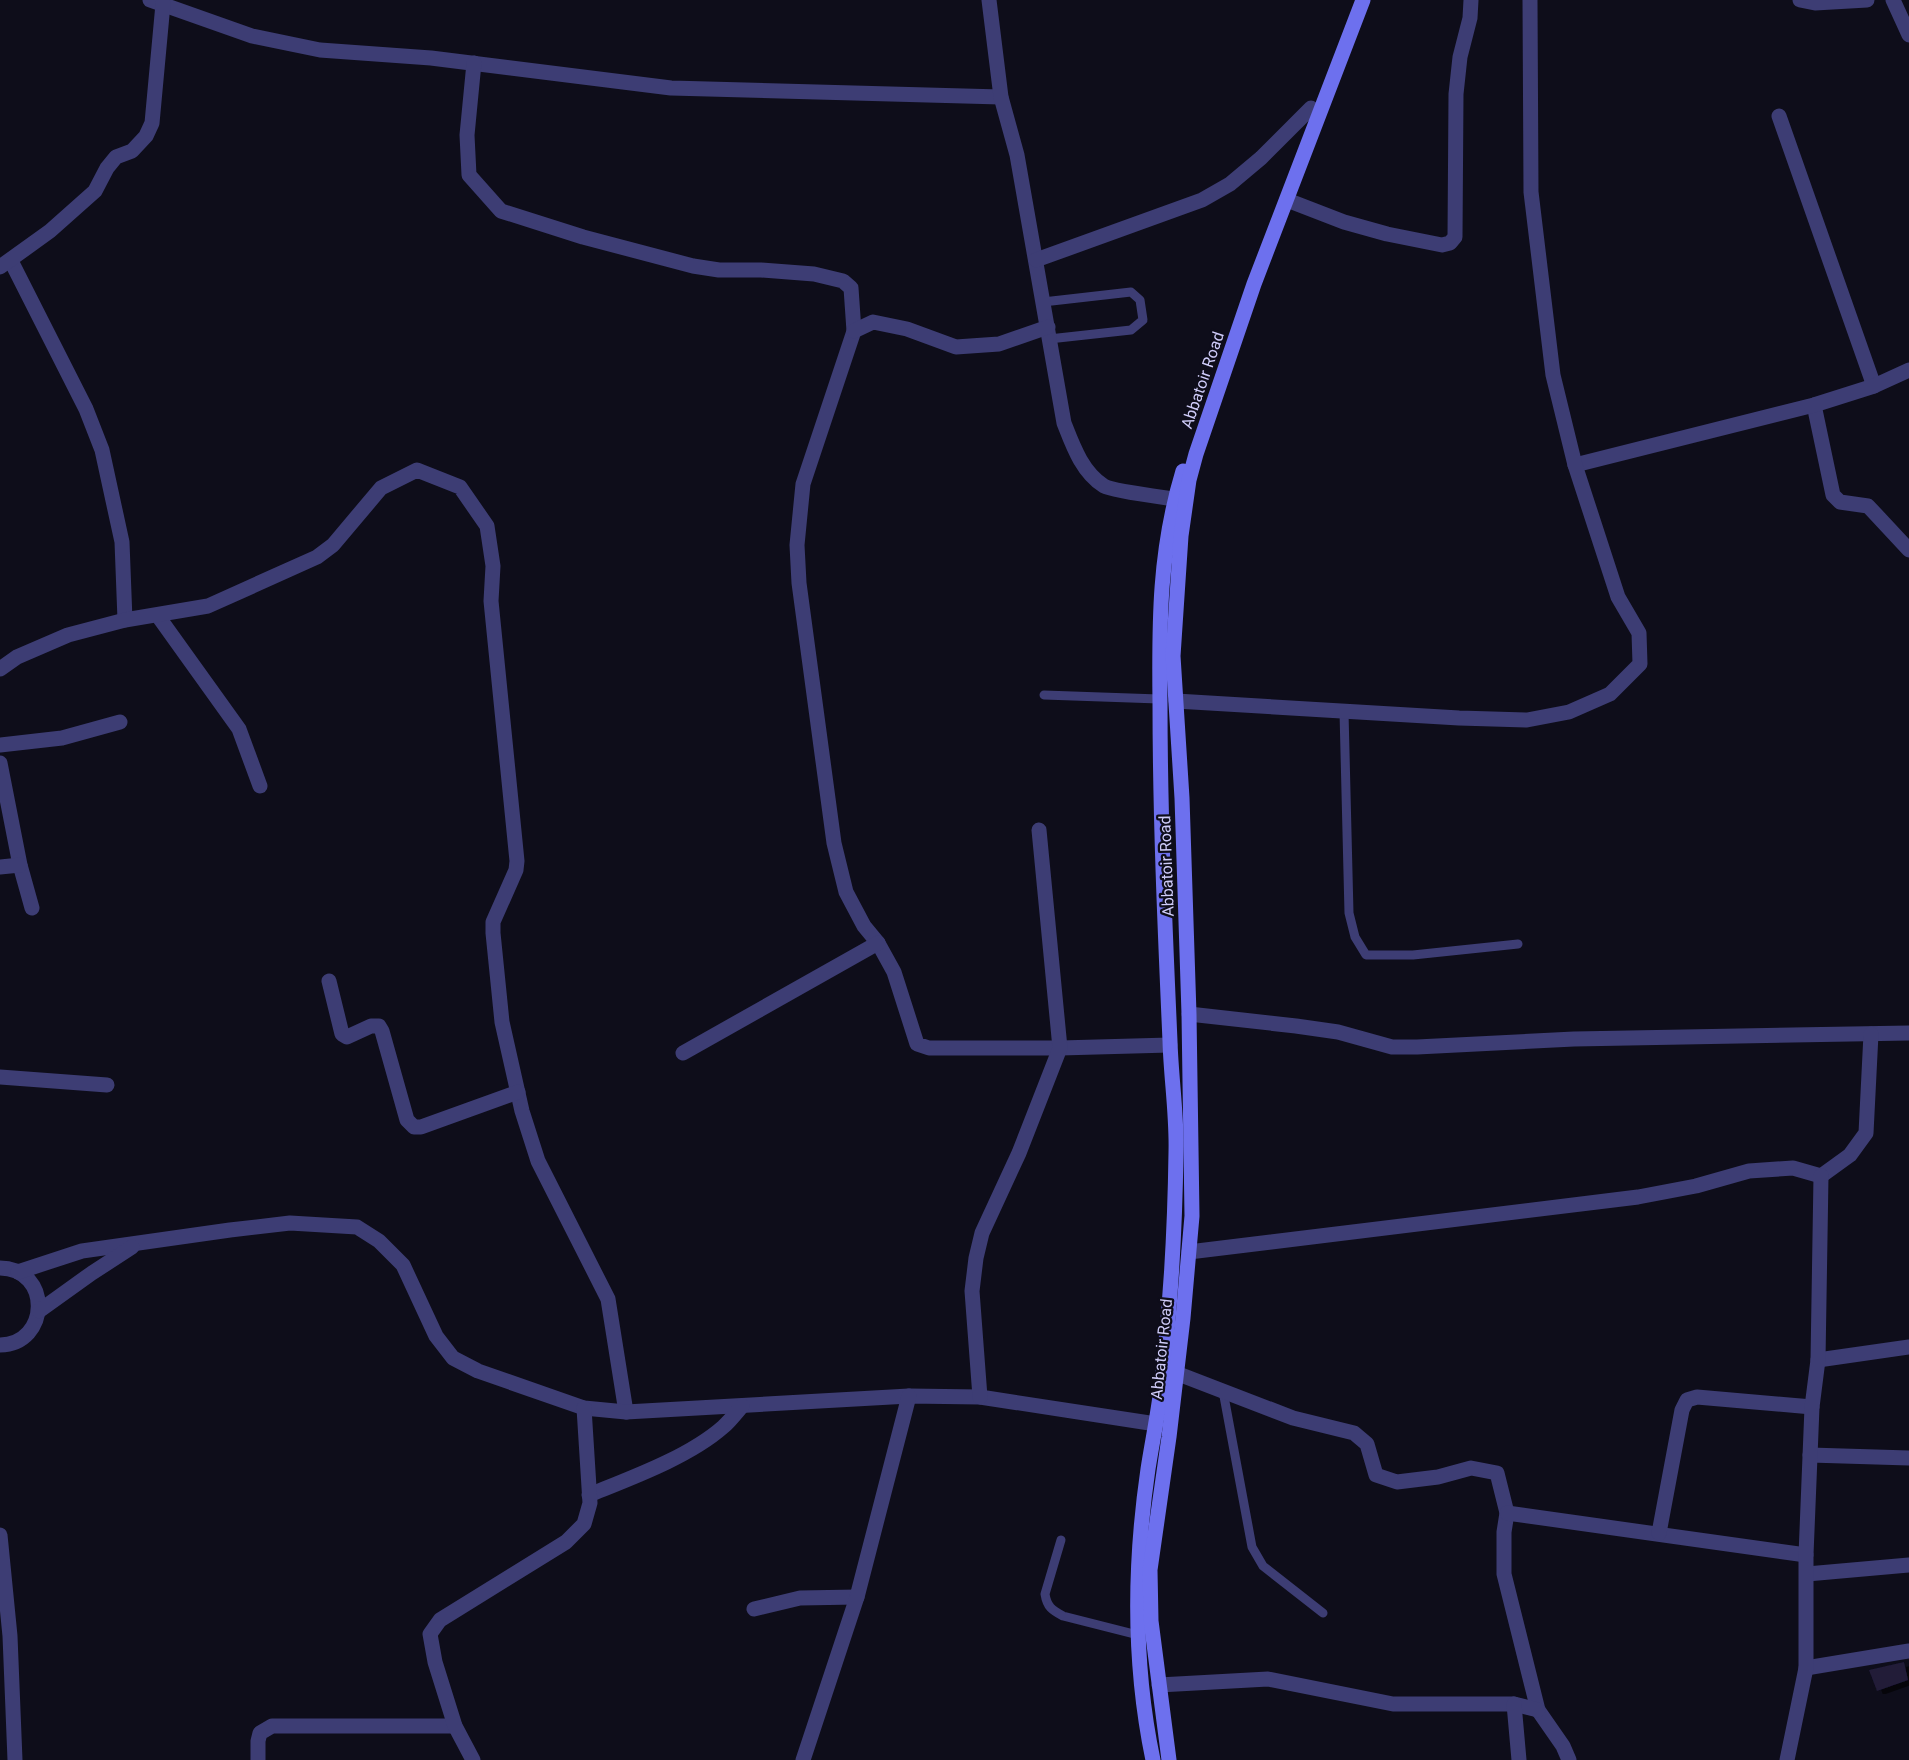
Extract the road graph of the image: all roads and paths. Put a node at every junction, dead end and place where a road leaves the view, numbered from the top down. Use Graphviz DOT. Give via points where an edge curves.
graph roads {
  1 [pos="989,0"];
  2 [pos="1352,0"];
  3 [pos="1363,0"];
  4 [pos="1471,0"];
  5 [pos="1530,0"];
  6 [pos="1800,0"];
  7 [pos="1867,0"];
  8 [pos="1893,0"];
  9 [pos="156,2"];
  10 [pos="1909,35"];
  11 [pos="474,63"];
  12 [pos="1001,97"];
  13 [pos="1311,108"];
  14 [pos="1779,116"];
  15 [pos="1287,200"];
  16 [pos="1036,260"];
  17 [pos="5,264"];
  18 [pos="1043,302"];
  19 [pos="854,331"];
  20 [pos="1048,333"];
  21 [pos="1909,370"];
  22 [pos="1874,386"];
  23 [pos="1814,405"];
  24 [pos="1575,465"];
  25 [pos="1174,499"];
  26 [pos="1909,550"];
  27 [pos="158,616"];
  28 [pos="125,620"];
  29 [pos="0,669"];
  30 [pos="1044,694"];
  31 [pos="1160,699"];
  32 [pos="1176,701"];
  33 [pos="1344,712"];
  34 [pos="120,722"];
  35 [pos="0,745"];
  36 [pos="0,764"];
  37 [pos="260,786"];
  38 [pos="1039,830"];
  39 [pos="20,865"];
  40 [pos="0,867"];
  41 [pos="32,908"];
  42 [pos="878,943"];
  43 [pos="1518,944"];
  44 [pos="329,981"];
  45 [pos="1189,1014"];
  46 [pos="1909,1033"];
  47 [pos="1871,1034"];
  48 [pos="1170,1045"];
  49 [pos="1060,1048"];
  50 [pos="683,1053"];
  51 [pos="0,1077"];
  52 [pos="106,1085"];
  53 [pos="518,1092"];
  54 [pos="1821,1176"];
  55 [pos="135,1245"];
  56 [pos="1189,1252"];
  57 [pos="6,1267"];
  58 [pos="39,1311"];
  59 [pos="0,1345"];
  60 [pos="1909,1347"];
  61 [pos="1818,1360"];
  62 [pos="1176,1373"];
  63 [pos="1223,1391"];
  64 [pos="909,1396"];
  65 [pos="980,1397"];
  66 [pos="742,1406"];
  67 [pos="1812,1407"];
  68 [pos="584,1408"];
  69 [pos="626,1412"];
  70 [pos="1156,1424"];
  71 [pos="1810,1455"];
  72 [pos="1909,1458"];
  73 [pos="589,1495"];
  74 [pos="1507,1514"];
  75 [pos="1659,1533"];
  76 [pos="0,1535"];
  77 [pos="1061,1540"];
  78 [pos="1806,1555"];
  79 [pos="1909,1565"];
  80 [pos="1807,1574"];
  81 [pos="857,1597"];
  82 [pos="754,1609"];
  83 [pos="1323,1613"];
  84 [pos="1138,1635"];
  85 [pos="1909,1650"];
  86 [pos="1806,1668"];
  87 [pos="1159,1685"];
  88 [pos="1514,1704"];
  89 [pos="1538,1710"];
  90 [pos="455,1726"];
  91 [pos="15,1760"];
  92 [pos="258,1760"];
  93 [pos="473,1760"];
  94 [pos="803,1760"];
  95 [pos="1153,1760"];
  96 [pos="1169,1760"];
  97 [pos="1519,1760"];
  98 [pos="1569,1760"];
  99 [pos="1787,1760"];
  1 -- 12 [label="street"];
  2 -- 13 [label="street, Abbatoir Road"];
  3 -- 15 [label="street, Abbatoir Road"];
  4 -- 15 [label="street" via="1456,94 1455,237 1450,243 1442,245 1387,234"];
  5 -- 24 [label="street" via="1532,192 1553,375"];
  6 -- 7 [label="street"];
  8 -- 10 [label="street"];
  9 -- 11 [label="street" via="252,36 320,50"];
  9 -- 17 [label="street" via="152,123 147,136 132,151 116,156 95,191"];
  11 -- 12 [label="street" via="671,88"];
  11 -- 19 [label="street" via="467,135 469,175 501,211 693,266 814,274 843,281 851,288"];
  12 -- 16 [label="street" via="1017,155"];
  13 -- 16 [label="street" via="1261,158 1230,184 1202,200"];
  13 -- 25 [label="street, Abbatoir Road" via="1209,385"];
  14 -- 22 [label="street"];
  15 -- 32 [label="street, Abbatoir Road" via="1254,284 1189,480 1174,645"];
  16 -- 18 [label="street"];
  17 -- 28 [label="street" via="86,409 102,450 122,542"];
  18 -- 20 [label="street"];
  18 -- 20 [label="lane" via="1131,292 1140,300 1143,320 1131,330"];
  19 -- 20 [label="street" via="873,322 907,329 956,347 999,344"];
  19 -- 42 [label="street" via="803,484 797,545 834,843 846,892"];
  20 -- 25 [label="street" via="1064,423 1088,472 1106,487"];
  21 -- 22 [label="street"];
  22 -- 23 [label="street"];
  23 -- 24 [label="street"];
  23 -- 26 [label="street" via="1833,495 1840,502 1868,506"];
  24 -- 33 [label="street" via="1618,597 1639,633 1640,663 1610,694 1569,712 1527,720"];
  25 -- 31 [label="street, Abbatoir Road" via="1161,575"];
  27 -- 28 [label="street"];
  27 -- 37 [label="street" via="239,729"];
  27 -- 53 [label="street" via="208,606 317,557 333,545 381,488 417,470 460,487 487,526 493,566 491,600 518,861 493,933 502,1022"];
  28 -- 29 [label="street" via="68,635 17,657"];
  30 -- 31 [label="lane"];
  31 -- 48 [label="street, Abbatoir Road"];
  32 -- 33 [label="street"];
  32 -- 45 [label="street, Abbatoir Road"];
  33 -- 43 [label="lane" via="1349,913 1355,937 1366,955 1413,955"];
  34 -- 35 [label="street" via="62,738"];
  36 -- 39 [label="street"];
  38 -- 49 [label="street"];
  39 -- 40 [label="street"];
  39 -- 41 [label="street"];
  42 -- 49 [label="street" via="894,972 917,1044 929,1048"];
  42 -- 50 [label="street"];
  44 -- 53 [label="street" via="342,1034 347,1037 371,1026 379,1026 382,1031 407,1120 414,1127"];
  45 -- 47 [label="street" via="1338,1032 1392,1047 1574,1039"];
  45 -- 56 [label="street, Abbatoir Road"];
  46 -- 47 [label="street"];
  47 -- 54 [label="street" via="1866,1132 1850,1155"];
  48 -- 49 [label="street"];
  48 -- 70 [label="street, Abbatoir Road" via="1176,1149 1172,1260"];
  49 -- 65 [label="street" via="1019,1153 982,1233 976,1258 972,1291"];
  51 -- 52 [label="street"];
  53 -- 69 [label="street" via="538,1161 608,1299"];
  54 -- 56 [label="street" via="1793,1168 1749,1171 1638,1197"];
  54 -- 61 [label="street"];
  55 -- 57 [label="street"];
  55 -- 58 [label="street"];
  55 -- 68 [label="street" via="290,1223 357,1227 380,1241 403,1264 436,1336 453,1358 478,1371"];
  56 -- 62 [label="street, Abbatoir Road"];
  57 -- 58 [label="street" via="31,1283"];
  58 -- 59 [label="street" via="24,1337"];
  60 -- 61 [label="street"];
  61 -- 67 [label="street"];
  62 -- 63 [label="street"];
  62 -- 87 [label="street, Abbatoir Road" via="1149,1570"];
  63 -- 74 [label="street" via="1293,1418 1354,1433 1366,1444 1376,1475 1397,1482 1471,1468 1497,1473"];
  63 -- 83 [label="lane" via="1251,1547 1263,1566"];
  64 -- 65 [label="street"];
  64 -- 66 [label="street"];
  64 -- 81 [label="street"];
  65 -- 70 [label="street"];
  66 -- 69 [label="street"];
  66 -- 73 [label="street" via="724,1427 693,1447 645,1473"];
  67 -- 71 [label="street"];
  67 -- 75 [label="street" via="1697,1397 1687,1400"];
  68 -- 69 [label="street"];
  68 -- 73 [label="street"];
  70 -- 84 [label="street, Abbatoir Road" via="1139,1549"];
  71 -- 72 [label="street"];
  71 -- 78 [label="street"];
  73 -- 90 [label="street" via="584,1524 566,1542 440,1620 430,1634"];
  74 -- 75 [label="street"];
  74 -- 89 [label="street" via="1504,1574"];
  75 -- 78 [label="street"];
  76 -- 91 [label="street" via="10,1636"];
  77 -- 84 [label="lane" via="1045,1594 1046,1603 1063,1616"];
  78 -- 80 [label="street"];
  79 -- 80 [label="street"];
  80 -- 86 [label="street"];
  81 -- 82 [label="street" via="800,1598"];
  81 -- 94 [label="street"];
  84 -- 95 [label="street, Abbatoir Road"];
  85 -- 86 [label="street"];
  86 -- 99 [label="street"];
  87 -- 88 [label="street" via="1268,1679 1393,1704"];
  87 -- 96 [label="street, Abbatoir Road"];
  88 -- 89 [label="street"];
  88 -- 97 [label="street"];
  89 -- 98 [label="street"];
  90 -- 92 [label="street" via="272,1726 260,1733"];
  90 -- 93 [label="street"];
}
